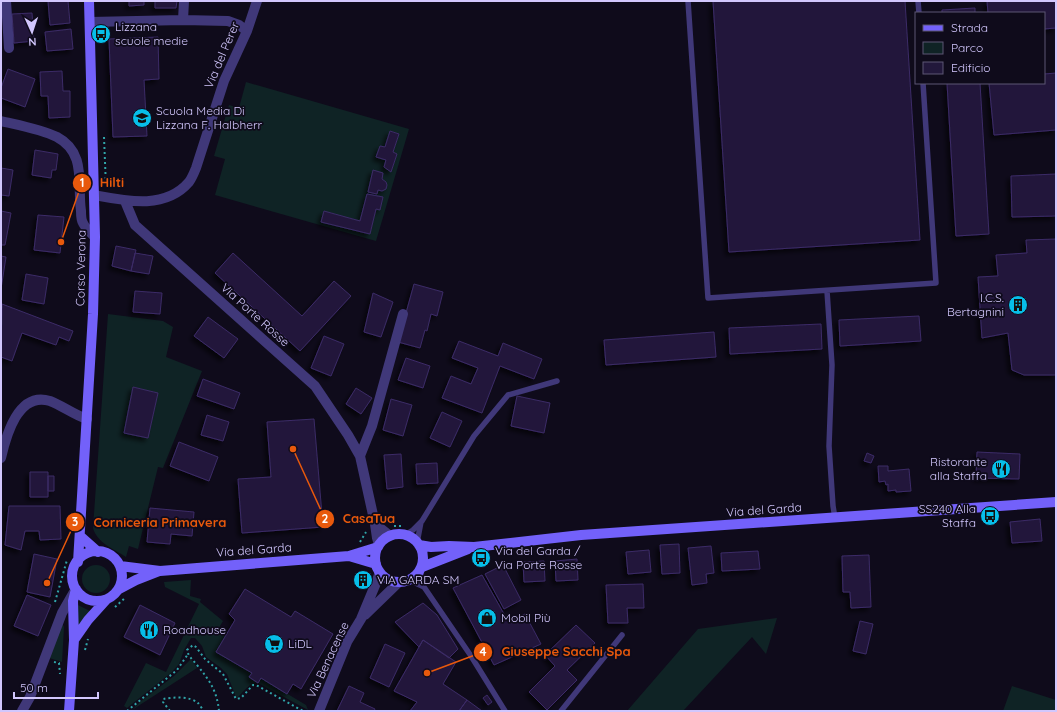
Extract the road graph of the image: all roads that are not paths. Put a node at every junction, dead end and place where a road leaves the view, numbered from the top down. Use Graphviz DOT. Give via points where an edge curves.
graph roads {
  1 [pos="6,1"];
  2 [pos="90,1"];
  3 [pos="184,1"];
  4 [pos="257,1"];
  5 [pos="688,1"];
  6 [pos="918,1"];
  7 [pos="919,12"];
  8 [pos="184,20"];
  9 [pos="90,22"];
  10 [pos="247,31"];
  11 [pos="9,48"];
  12 [pos="923,84"];
  13 [pos="1,121"];
  14 [pos="94,195"];
  15 [pos="125,201"];
  16 [pos="95,237"];
  17 [pos="827,291"];
  18 [pos="403,314"];
  19 [pos="557,381"];
  20 [pos="87,419"];
  21 [pos="360,456"];
  22 [pos="1,458"];
  23 [pos="1056,502"];
  24 [pos="835,518"];
  25 [pos="422,521"];
  26 [pos="375,524"];
  27 [pos="405,535"];
  28 [pos="80,536"];
  29 [pos="390,536"];
  30 [pos="418,544"];
  31 [pos="379,546"];
  32 [pos="474,547"];
  33 [pos="98,552"];
  34 [pos="349,556"];
  35 [pos="78,562"];
  36 [pos="120,566"];
  37 [pos="378,568"];
  38 [pos="421,568"];
  39 [pos="160,571"];
  40 [pos="404,581"];
  41 [pos="424,587"];
  42 [pos="76,589"];
  43 [pos="119,589"];
  44 [pos="106,600"];
  45 [pos="361,619"];
  46 [pos="622,635"];
  47 [pos="74,640"];
  48 [pos="22,711"];
  49 [pos="69,711"];
  50 [pos="319,711"];
  51 [pos="505,711"];
  52 [pos="561,711"];
  1 -- 11 [label="street"];
  2 -- 9 [label="street, Corso Verona"];
  3 -- 8 [label="street"];
  4 -- 10 [label="street, Via del Perer"];
  5 -- 17 [label="lane" via="708,298"];
  6 -- 7 [label="lane"];
  8 -- 9 [label="street"];
  8 -- 10 [label="street" via="228,21"];
  9 -- 14 [label="street, Corso Verona"];
  10 -- 15 [label="street, Via del Perer" via="224,81 190,181 172,195 158,200"];
  12 -- 17 [label="lane" via="936,283"];
  13 -- 16 [label="street" via="56,137 70,148 80,172 83,224"];
  14 -- 15 [label="street, Via del Perer"];
  14 -- 16 [label="street, Corso Verona"];
  15 -- 21 [label="street, Via Porte Rosse" via="135,225 315,386"];
  16 -- 20 [label="street, Corso Verona"];
  17 -- 24 [label="lane" via="832,365 829,446"];
  18 -- 21 [label="street" via="372,426"];
  19 -- 25 [label="lane" via="508,395 474,436"];
  20 -- 22 [label="street" via="50,401 28,403 19,411 5,438"];
  20 -- 28 [label="street, Corso Verona"];
  21 -- 26 [label="street, Via Porte Rosse"];
  23 -- 24 [label="street, Via del Garda"];
  24 -- 32 [label="street, Via del Garda" via="581,535"];
  25 -- 27 [label="lane"];
  25 -- 30 [label="lane"];
  26 -- 29 [label="street"];
  26 -- 31 [label="street, Via Porte Rosse"];
  27 -- 29 [label="street"];
  27 -- 30 [label="street"];
  28 -- 33 [label="street"];
  28 -- 35 [label="street, Corso Verona"];
  29 -- 31 [label="street"];
  30 -- 32 [label="street, Via del Garda" via="431,547"];
  30 -- 38 [label="street" via="423,553"];
  31 -- 34 [label="street, Via del Garda"];
  31 -- 37 [label="street" via="376,556"];
  32 -- 38 [label="street, Via del Garda"];
  33 -- 35 [label="street" via="83,556"];
  33 -- 36 [label="street" via="111,556"];
  34 -- 37 [label="street, Via del Garda"];
  34 -- 39 [label="street, Via del Garda"];
  35 -- 42 [label="street" via="73,575"];
  36 -- 39 [label="street, Via del Garda"];
  36 -- 43 [label="street" via="122,580"];
  37 -- 40 [label="street" via="388,579"];
  37 -- 45 [label="street" via="376,583"];
  38 -- 40 [label="street"];
  38 -- 41 [label="lane"];
  39 -- 43 [label="street, Via del Garda"];
  40 -- 41 [label="lane"];
  40 -- 45 [label="street"];
  41 -- 51 [label="lane"];
  42 -- 44 [label="street" via="86,598"];
  42 -- 47 [label="street" via="73,601"];
  42 -- 48 [label="street" via="62,613 30,697"];
  43 -- 44 [label="street"];
  44 -- 47 [label="street"];
  45 -- 50 [label="street, Via Benacense" via="348,642"];
  46 -- 52 [label="lane"];
  47 -- 49 [label="street"];
}
